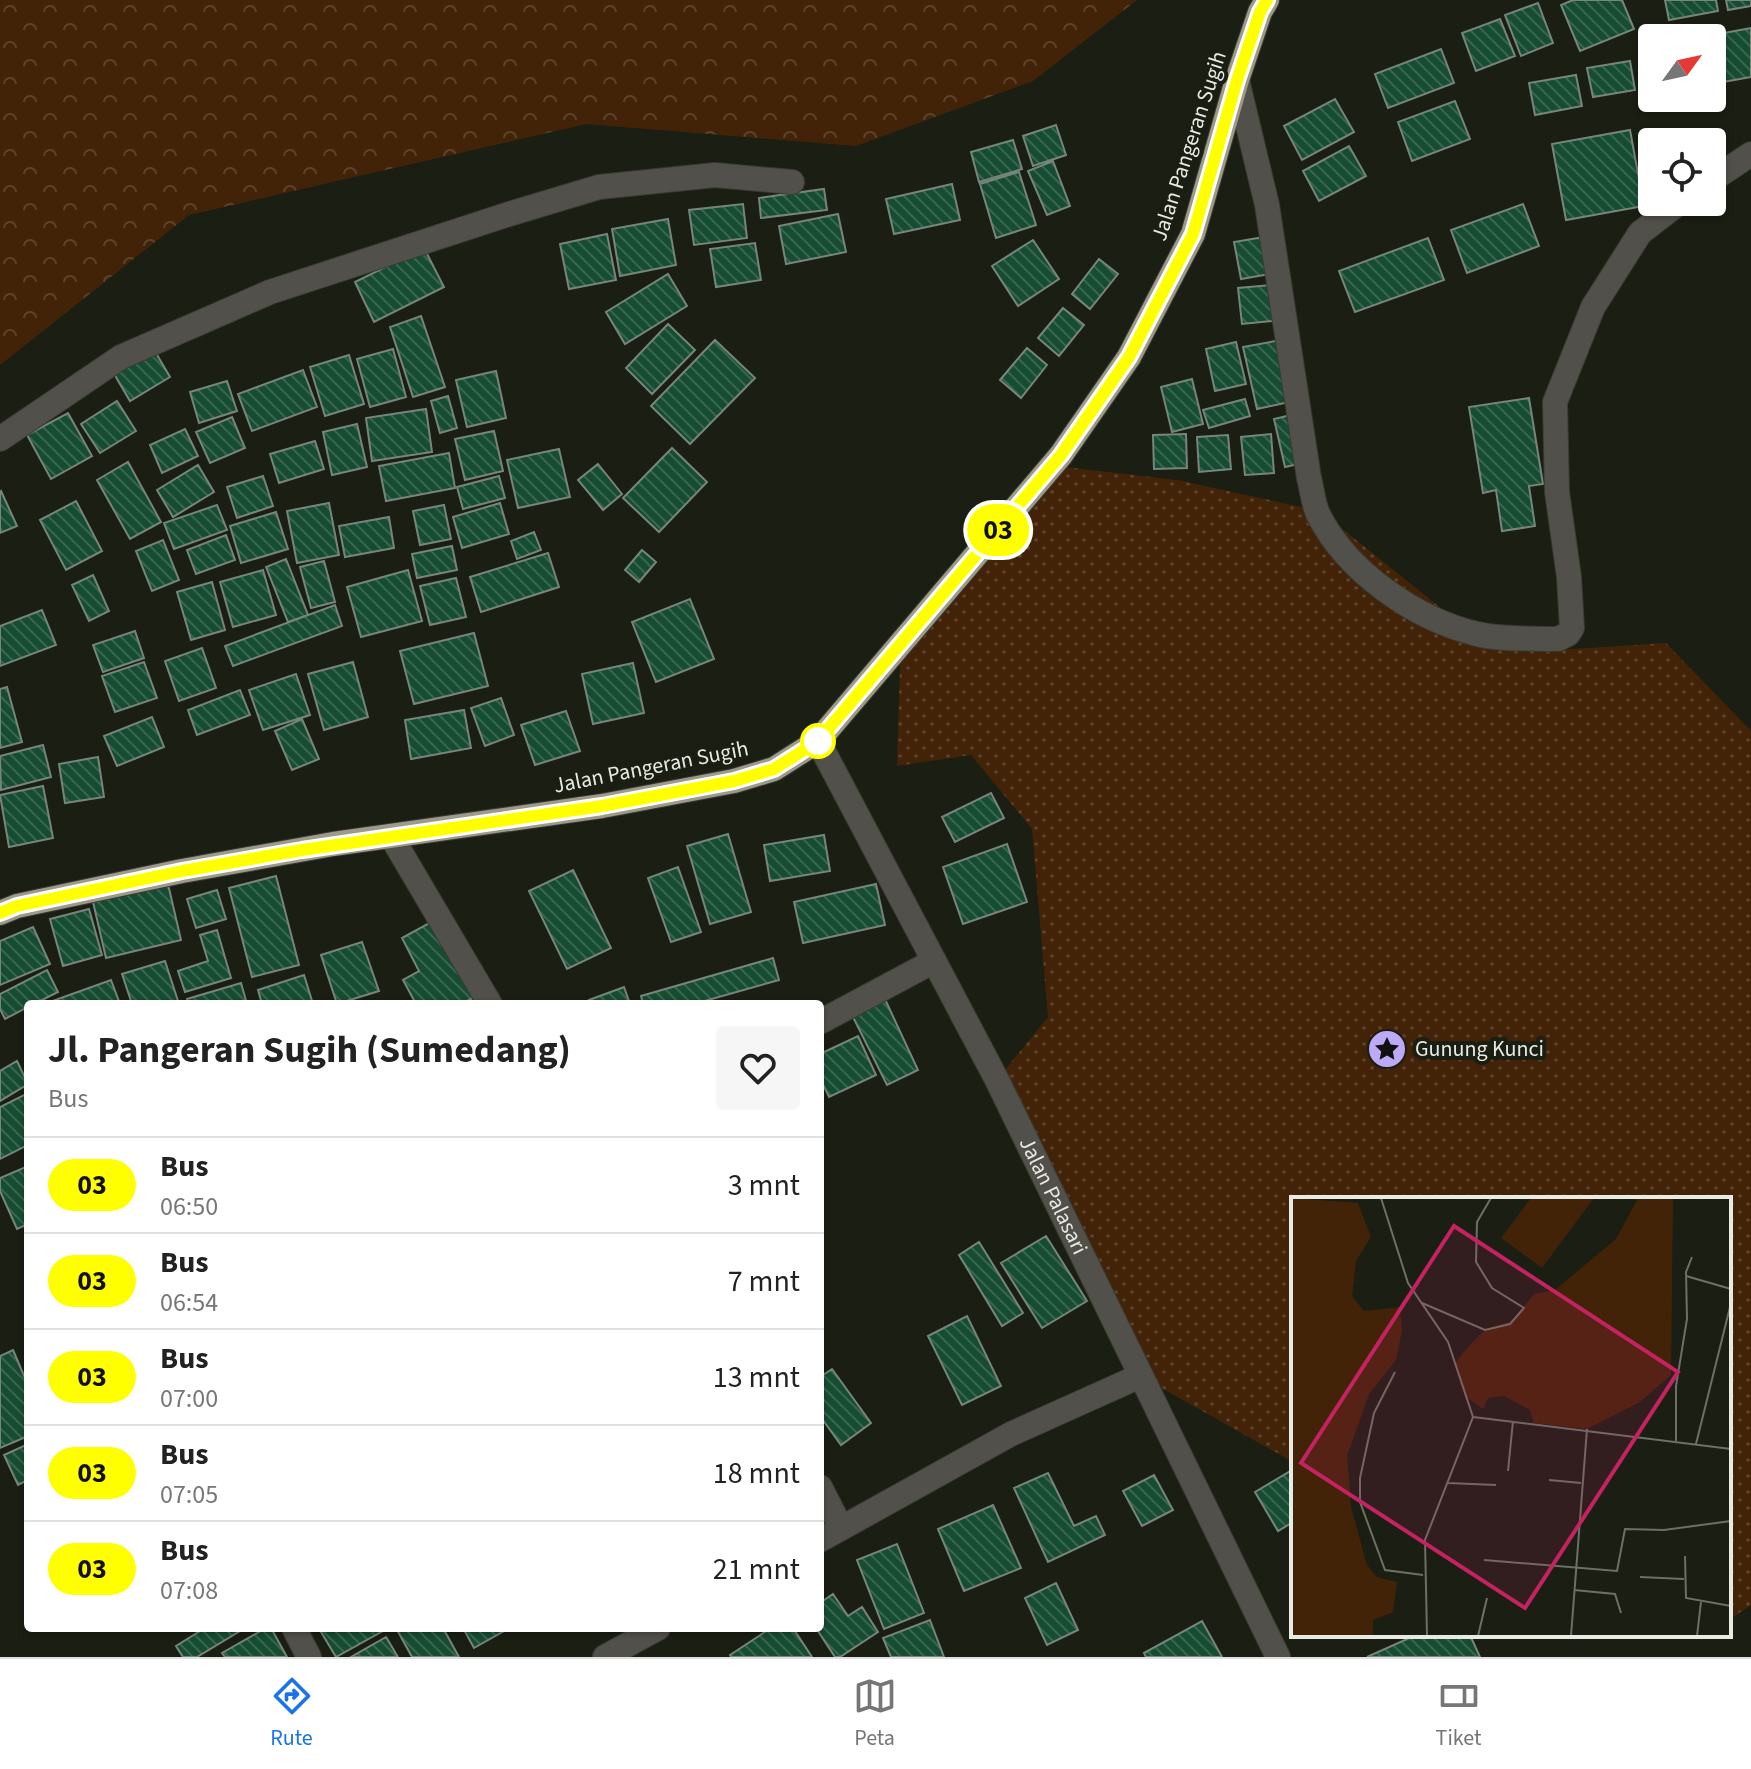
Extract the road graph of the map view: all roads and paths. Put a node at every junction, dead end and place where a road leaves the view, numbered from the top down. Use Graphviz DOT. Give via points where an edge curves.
graph roads {
  1 [pos="1267,0"];
  2 [pos="1237,80"];
  3 [pos="1751,154"];
  4 [pos="1726,171"];
  5 [pos="792,182"];
  6 [pos="1662,216"];
  7 [pos="0,439"];
  8 [pos="818,741"];
  9 [pos="391,836"];
  10 [pos="0,913"];
  11 [pos="934,961"];
  12 [pos="488,1000"];
  13 [pos="824,1020"];
  14 [pos="1140,1376"];
  15 [pos="824,1506"];
  16 [pos="830,1534"];
  17 [pos="296,1632"];
  18 [pos="651,1632"];
  19 [pos="309,1657"];
  20 [pos="605,1657"];
  21 [pos="1278,1657"];
  1 -- 2 [label="highway, Jalan Pangeran Sugih"];
  2 -- 6 [label="street" via="1267,205 1317,512 1344,555 1432,620 1480,635 1558,639 1572,628 1557,492 1555,402 1593,307 1640,233"];
  2 -- 8 [label="highway, Jalan Pangeran Sugih" via="1193,234 1129,357 1061,455"];
  3 -- 4 [label="street"];
  5 -- 7 [label="street" via="715,175 599,187 506,215 270,292 121,357"];
  8 -- 9 [label="highway, Jalan Pangeran Sugih" via="774,769 734,781"];
  8 -- 11 [label="street, Jalan Palasari"];
  9 -- 10 [label="highway, Jalan Pangeran Sugih" via="182,871"];
  9 -- 12 [label="street"];
  11 -- 13 [label="street"];
  11 -- 14 [label="street, Jalan Palasari"];
  14 -- 16 [label="street" via="1011,1434"];
  14 -- 21 [label="street, Jalan Palasari"];
  15 -- 16 [label="street"];
  17 -- 19 [label="street"];
  18 -- 20 [label="street"];
}
